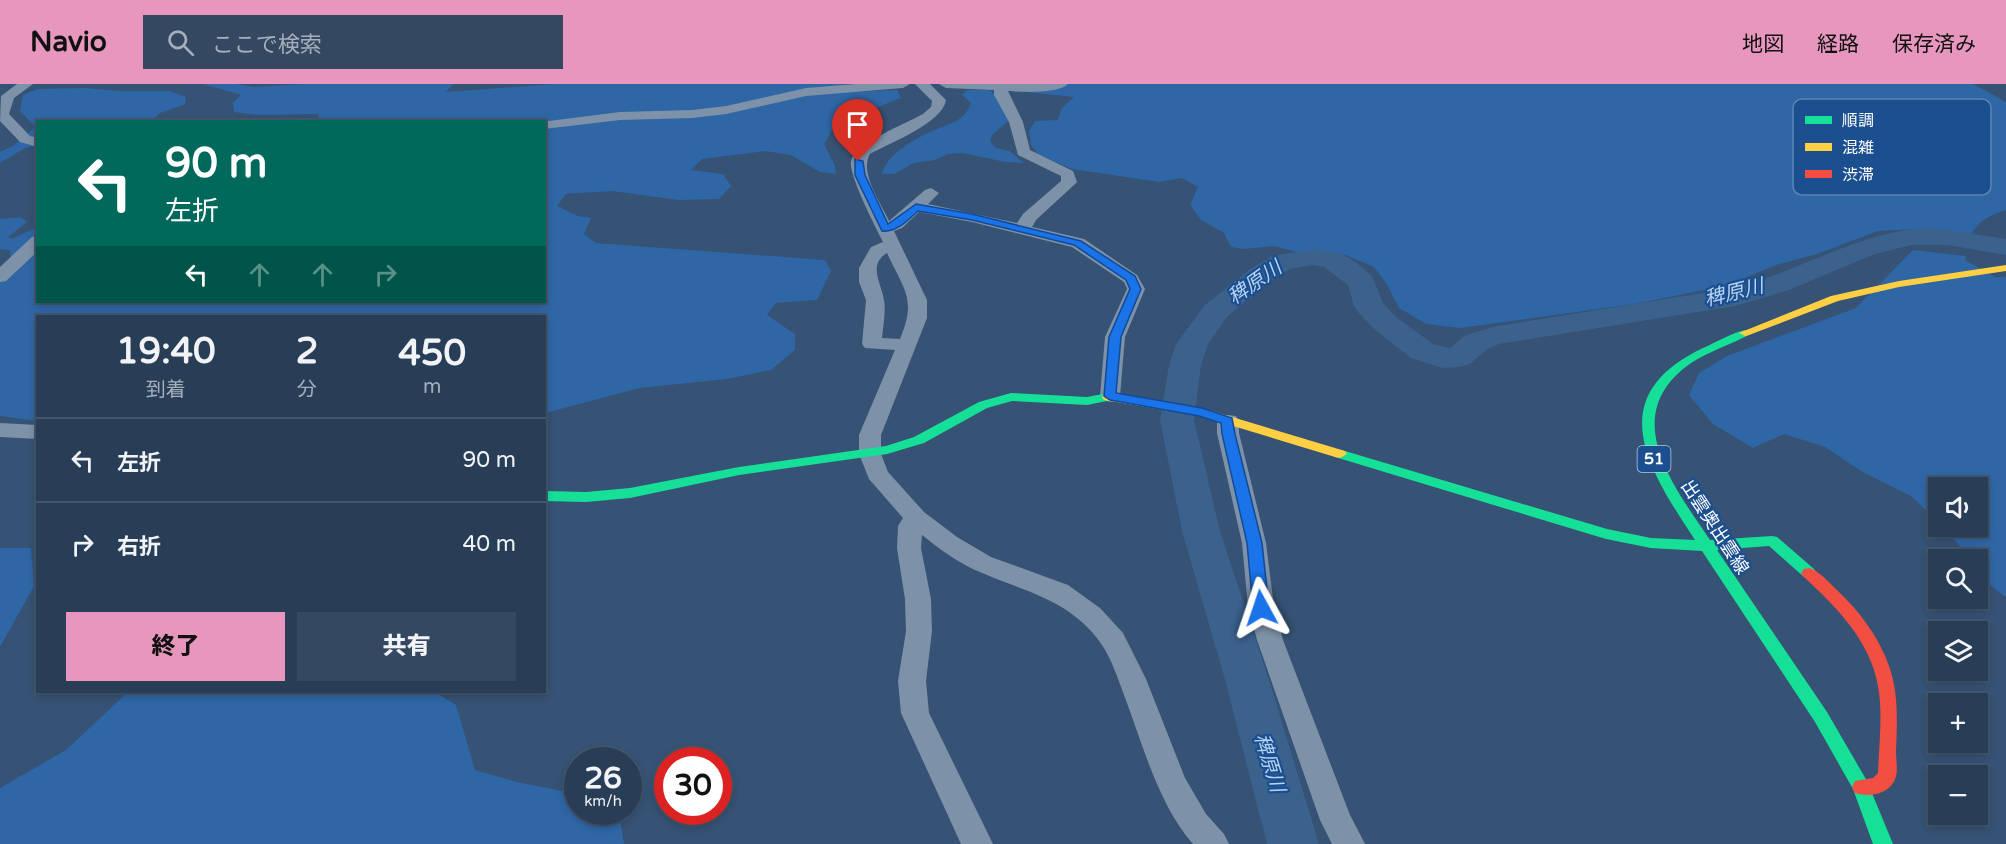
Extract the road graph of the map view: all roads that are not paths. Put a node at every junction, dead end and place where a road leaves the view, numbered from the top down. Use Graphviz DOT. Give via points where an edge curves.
graph roads {
  1 [pos="26,84"];
  2 [pos="903,84"];
  3 [pos="922,84"];
  4 [pos="946,84"];
  5 [pos="1060,84"];
  6 [pos="1001,88"];
  7 [pos="1,113"];
  8 [pos="546,125"];
  9 [pos="36,142"];
  10 [pos="931,193"];
  11 [pos="916,207"];
  12 [pos="1023,228"];
  13 [pos="889,237"];
  14 [pos="36,243"];
  15 [pos="2006,268"];
  16 [pos="0,278"];
  17 [pos="908,345"];
  18 [pos="1110,396"];
  19 [pos="1228,421"];
  20 [pos="0,430"];
  21 [pos="36,432"];
  22 [pos="873,462"];
  23 [pos="546,496"];
  24 [pos="916,518"];
  25 [pos="1704,546"];
  26 [pos="1861,787"];
  27 [pos="1209,843"];
  28 [pos="977,844"];
  29 [pos="1349,844"];
  30 [pos="1883,844"];
  1 -- 7 [label="street" via="8,96"];
  2 -- 8 [label="street" via="806,92 692,114 620,116"];
  3 -- 13 [label="street" via="939,100 938,108 864,151 858,161 860,175"];
  4 -- 6 [label="street"];
  5 -- 6 [label="street"];
  6 -- 12 [label="street" via="1017,122 1023,152 1068,174 1069,182"];
  7 -- 9 [label="street" via="25,139"];
  10 -- 11 [label="street"];
  11 -- 12 [label="street"];
  11 -- 13 [label="street"];
  12 -- 18 [label="street" via="1078,243 1131,279 1136,289 1115,337"];
  13 -- 17 [label="street" via="918,300 918,318"];
  13 -- 17 [label="street" via="868,268 875,300 872,344"];
  14 -- 16 [label="street"];
  15 -- 25 [label="street, 出雲奥出雲線 / 51" via="1835,298 1704,351 1666,375 1653,396 1646,422 1653,456"];
  17 -- 22 [label="street" via="870,435"];
  18 -- 19 [label="street" via="1202,412"];
  18 -- 22 [label="street" via="1088,402 1038,395 980,405 922,440"];
  19 -- 25 [label="street" via="1606,534 1651,543"];
  19 -- 29 [label="street" via="1270,640 1336,820"];
  20 -- 21 [label="street"];
  22 -- 23 [label="street" via="760,467 624,493"];
  22 -- 24 [label="street"];
  24 -- 27 [label="street" via="982,563 1059,592 1091,615 1113,640 1172,782"];
  24 -- 28 [label="street" via="910,526 909,548 919,620 912,681 915,713"];
  25 -- 26 [label="street, 出雲奥出雲線 / 51" via="1821,717"];
  25 -- 26 [label="street" via="1772,541 1820,583 1877,651 1886,685 1887,776 1878,786"];
  26 -- 30 [label="street, 出雲奥出雲線 / 51"];
}
